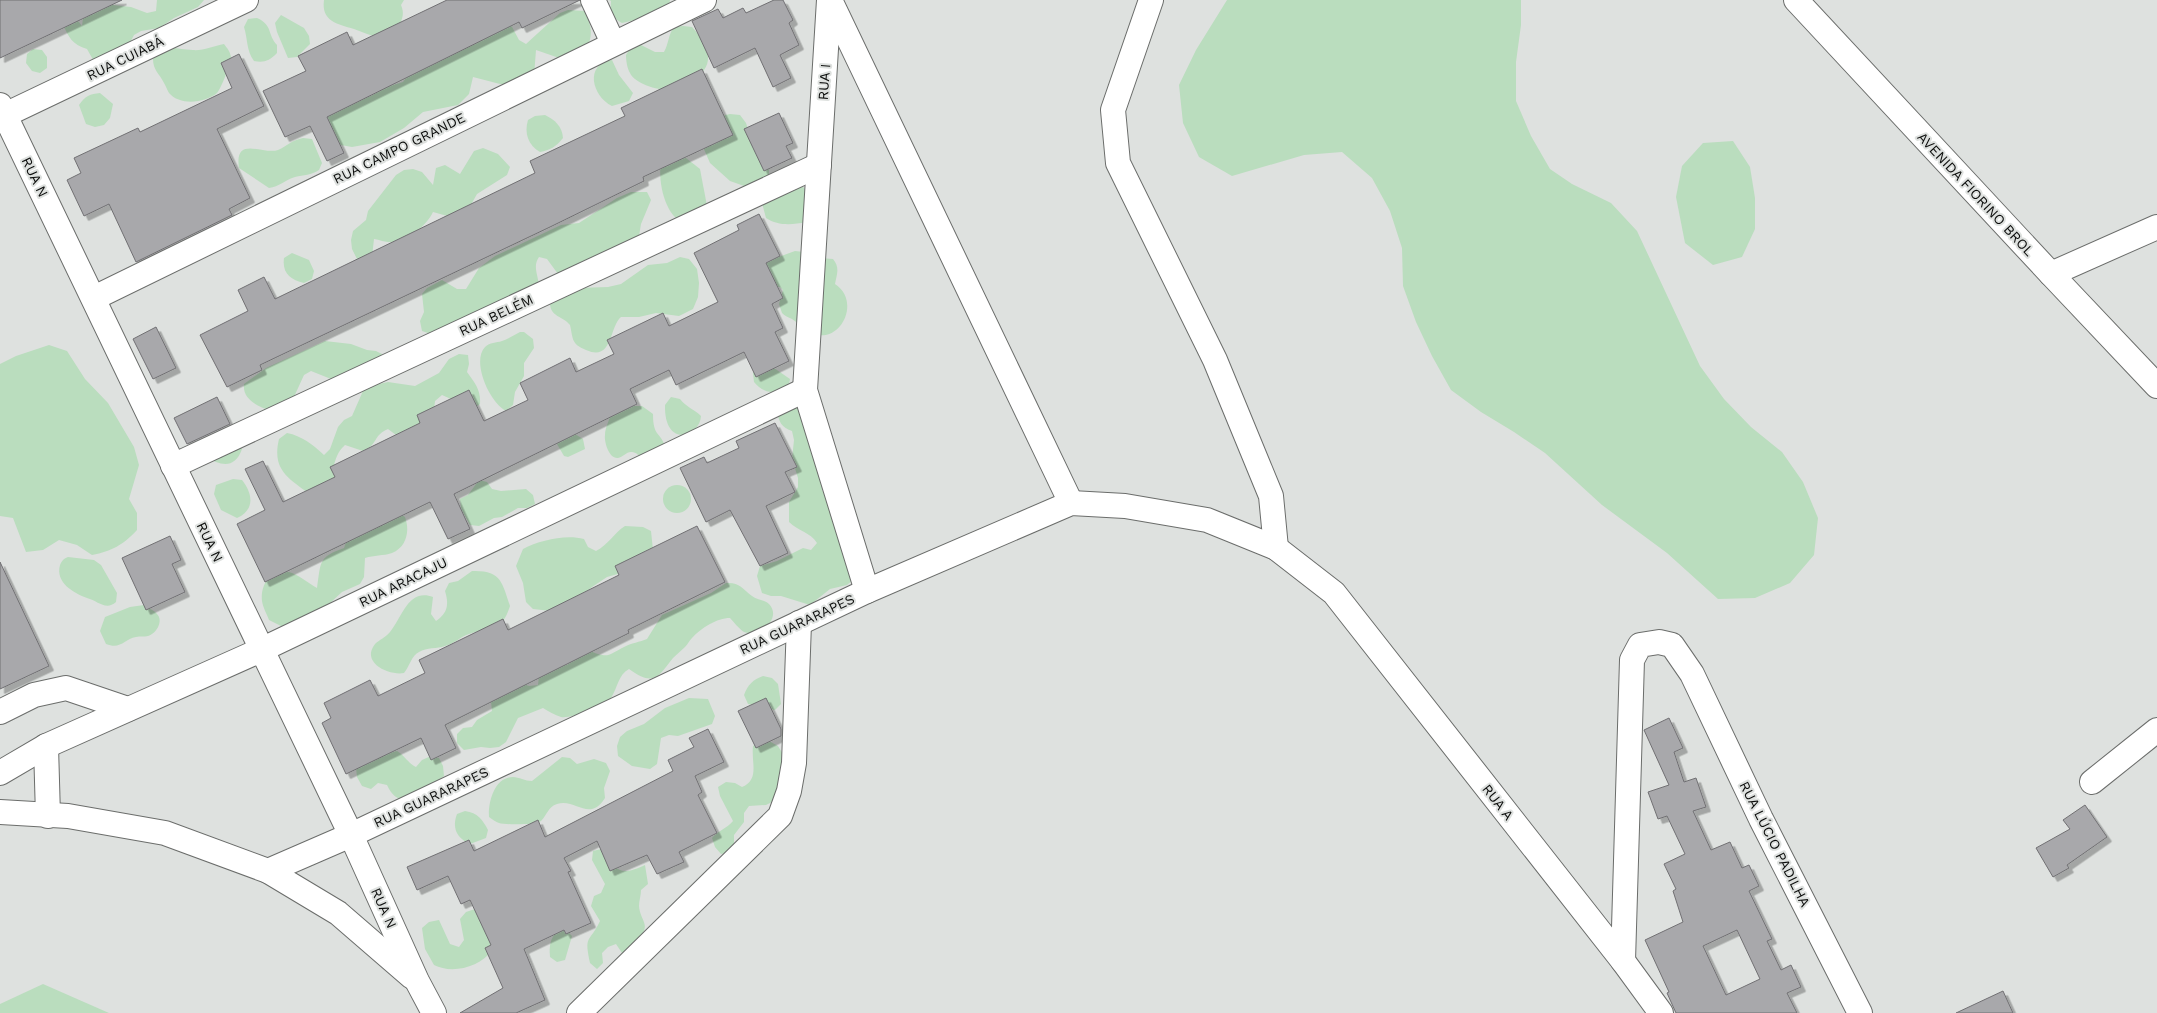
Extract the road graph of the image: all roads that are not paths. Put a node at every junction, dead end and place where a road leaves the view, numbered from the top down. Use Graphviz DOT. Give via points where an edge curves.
graph roads {
  1 [pos="246,0"];
  2 [pos="593,0"];
  3 [pos="704,0"];
  4 [pos="830,0"];
  5 [pos="1151,0"];
  6 [pos="1796,0"];
  7 [pos="613,44"];
  8 [pos="3,110"];
  9 [pos="819,165"];
  10 [pos="2157,227"];
  11 [pos="2051,274"];
  12 [pos="94,298"];
  13 [pos="2157,386"];
  14 [pos="805,390"];
  15 [pos="173,466"];
  16 [pos="1071,503"];
  17 [pos="1276,548"];
  18 [pos="867,591"];
  19 [pos="1334,592"];
  20 [pos="799,622"];
  21 [pos="262,650"];
  22 [pos="128,709"];
  23 [pos="0,712"];
  24 [pos="2157,730"];
  25 [pos="46,746"];
  26 [pos="0,773"];
  27 [pos="2092,782"];
  28 [pos="0,812"];
  29 [pos="48,816"];
  30 [pos="351,835"];
  31 [pos="268,871"];
  32 [pos="1623,961"];
  33 [pos="417,981"];
  34 [pos="434,1013"];
  35 [pos="579,1013"];
  36 [pos="1661,1013"];
  37 [pos="1860,1013"];
  1 -- 8 [label="street, RUA CUIABÁ"];
  2 -- 7 [label="street"];
  3 -- 7 [label="street, RUA CAMPO GRANDE"];
  4 -- 9 [label="street, RUA I"];
  4 -- 16 [label="street"];
  5 -- 17 [label="street" via="1113,110 1118,163 1214,360 1271,496"];
  6 -- 11 [label="street, AVENIDA FIORINO BROL"];
  7 -- 12 [label="street, RUA CAMPO GRANDE"];
  8 -- 12 [label="street, RUA N"];
  9 -- 14 [label="street, RUA I"];
  9 -- 15 [label="street, RUA BELÉM"];
  10 -- 11 [label="street"];
  11 -- 13 [label="street, AVENIDA FIORINO BROL"];
  12 -- 15 [label="street, RUA N"];
  14 -- 18 [label="street"];
  14 -- 21 [label="street, RUA ARACAJU"];
  15 -- 21 [label="street, RUA N"];
  16 -- 17 [label="street, RUA GUARARAPES" via="1125,506 1207,520"];
  16 -- 18 [label="street, RUA GUARARAPES"];
  17 -- 19 [label="street, RUA GUARARAPES"];
  18 -- 20 [label="street, RUA GUARARAPES"];
  19 -- 32 [label="street, RUA A"];
  20 -- 30 [label="street, RUA GUARARAPES"];
  20 -- 35 [label="street" via="794,763 780,816"];
  21 -- 22 [label="street, RUA ARACAJU"];
  21 -- 30 [label="street, RUA N"];
  22 -- 23 [label="street" via="66,688 34,695"];
  22 -- 25 [label="street, RUA ARACAJU"];
  24 -- 27 [label="street"];
  25 -- 26 [label="street, RUA ARACAJU"];
  25 -- 29 [label="street"];
  28 -- 29 [label="street, RUA N"];
  29 -- 31 [label="street, RUA N" via="68,816 165,833"];
  30 -- 31 [label="street, RUA GUARARAPES"];
  30 -- 33 [label="street, RUA N"];
  31 -- 33 [label="street, RUA N" via="338,913"];
  32 -- 36 [label="street, RUA A"];
  32 -- 37 [label="street, RUA LÚCIO PADILHA" via="1632,660 1640,645 1658,642 1672,645 1692,674 1761,819"];
  33 -- 34 [label="street, RUA N"];
}
